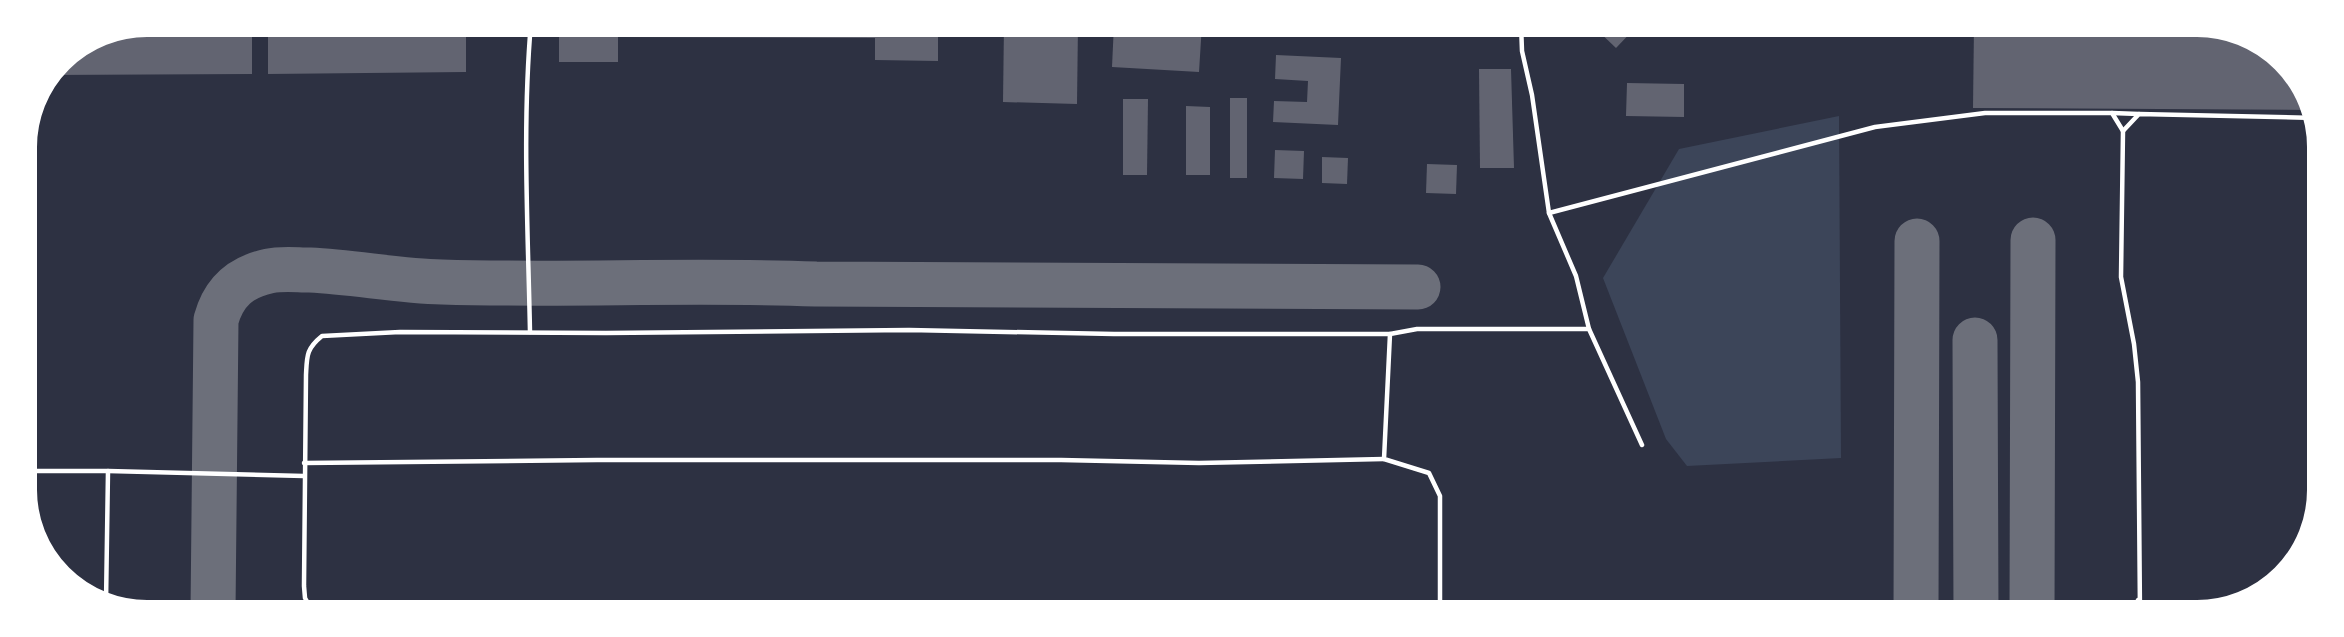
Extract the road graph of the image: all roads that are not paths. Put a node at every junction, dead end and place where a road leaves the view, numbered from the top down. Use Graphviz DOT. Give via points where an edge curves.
graph roads {
  1 [pos="531,33"];
  2 [pos="1521,33"];
  3 [pos="2112,113"];
  4 [pos="2139,114"];
  5 [pos="2307,118"];
  6 [pos="2123,131"];
  7 [pos="1549,213"];
  8 [pos="1590,329"];
  9 [pos="530,332"];
  10 [pos="1390,334"];
  11 [pos="1642,445"];
  12 [pos="1384,459"];
  13 [pos="304,463"];
  14 [pos="33,471"];
  15 [pos="108,471"];
  16 [pos="304,476"];
  17 [pos="2140,591"];
  18 [pos="106,596"];
  19 [pos="308,604"];
  20 [pos="1440,604"];
  21 [pos="2136,604"];
  22 [pos="2140,604"];
  1 -- 9 [label="lane" via="525,159"];
  2 -- 7 [label="lane"];
  3 -- 4 [label="lane"];
  3 -- 6 [label="lane"];
  3 -- 7 [label="lane" via="1985,113 1875,127"];
  4 -- 5 [label="lane"];
  4 -- 6 [label="lane"];
  6 -- 17 [label="lane" via="2121,277 2138,382"];
  7 -- 8 [label="lane" via="1576,276"];
  8 -- 10 [label="lane" via="1417,329"];
  8 -- 11 [label="lane"];
  9 -- 10 [label="lane"];
  9 -- 13 [label="lane" via="322,336 308,351"];
  10 -- 12 [label="lane"];
  12 -- 13 [label="lane" via="1199,463"];
  12 -- 20 [label="lane" via="1429,473 1440,496"];
  13 -- 16 [label="lane"];
  14 -- 15 [label="lane"];
  15 -- 16 [label="lane"];
  15 -- 18 [label="lane"];
  16 -- 19 [label="lane" via="304,586"];
  17 -- 21 [label="lane"];
  17 -- 22 [label="lane"];
}
